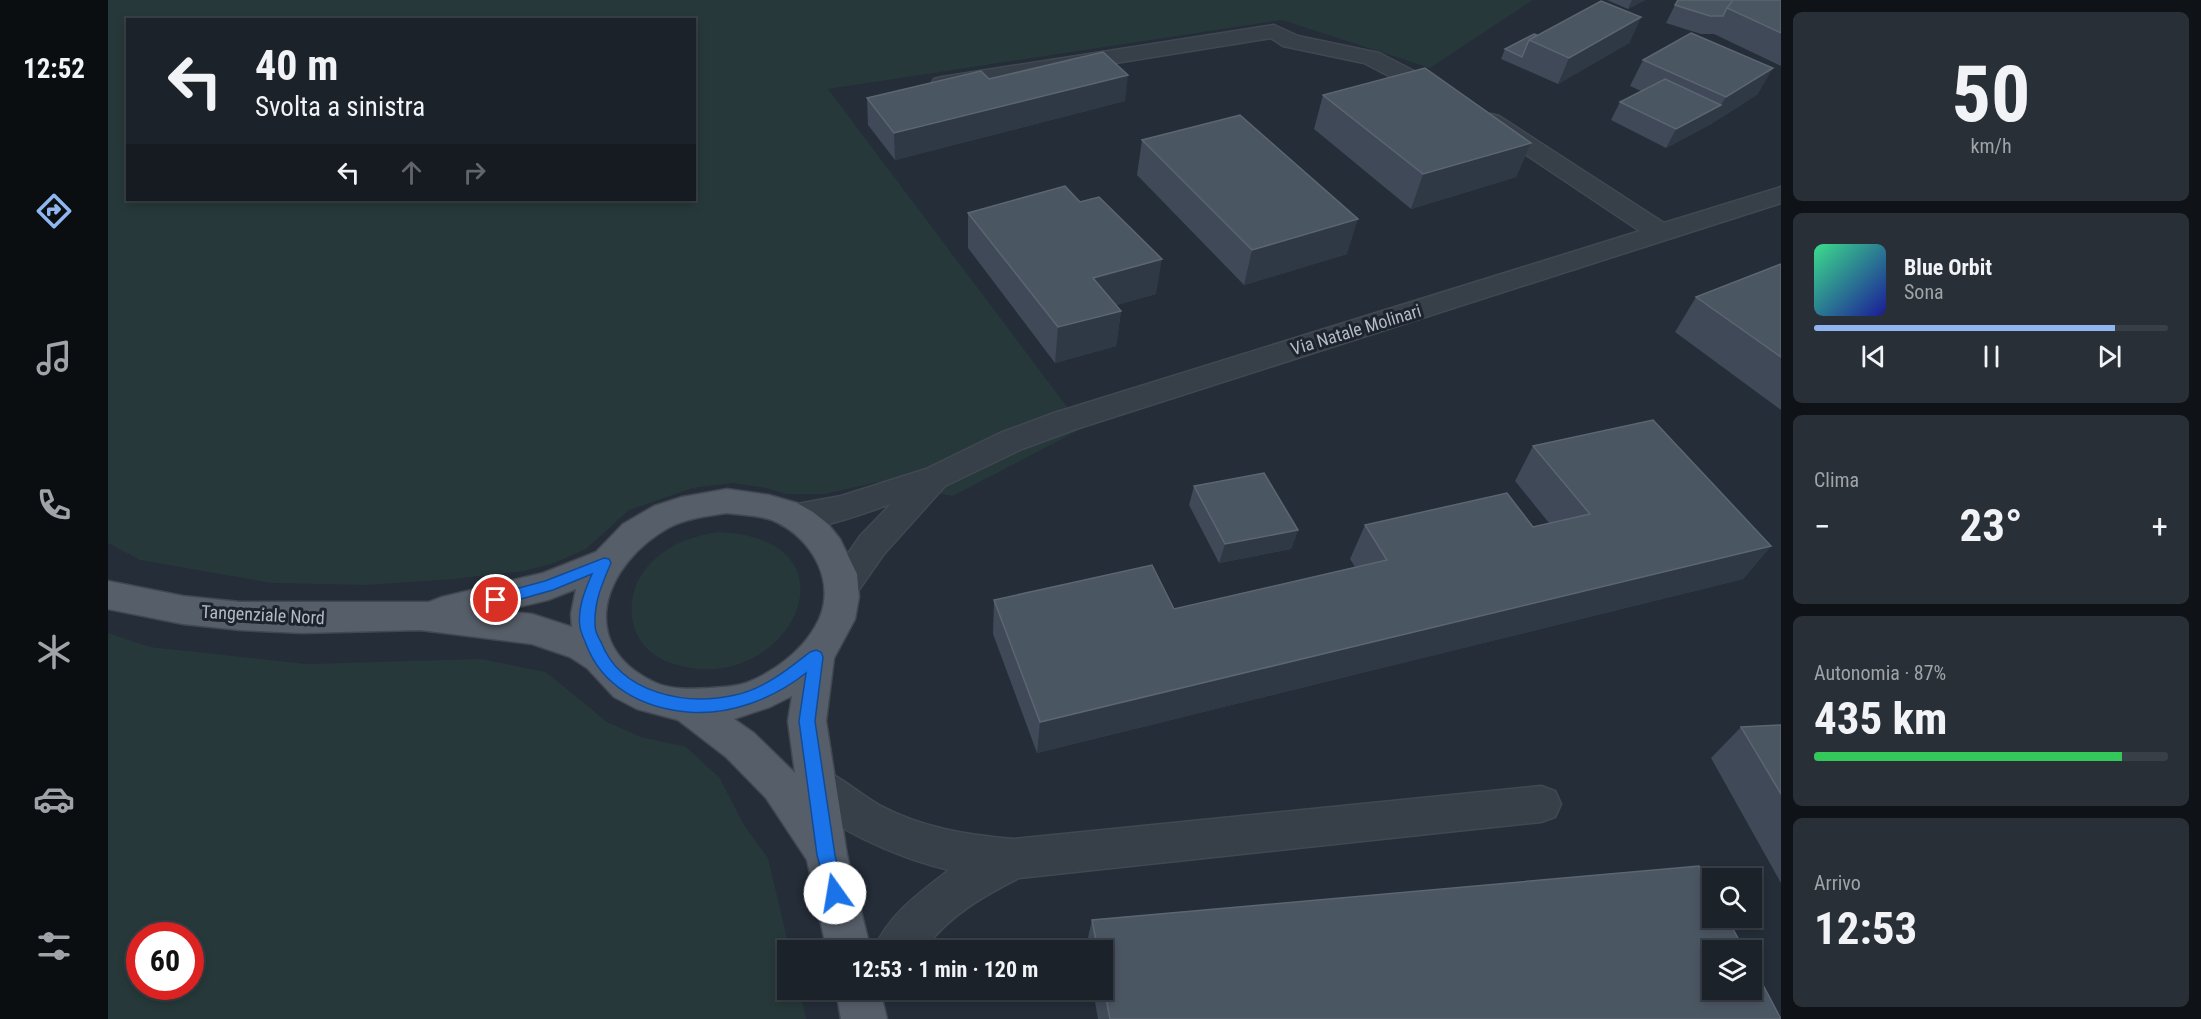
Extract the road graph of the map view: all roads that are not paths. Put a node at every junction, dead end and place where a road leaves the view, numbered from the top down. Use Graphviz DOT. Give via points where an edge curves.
graph roads {
  1 [pos="923,87"];
  2 [pos="1781,195"];
  3 [pos="1662,234"];
  4 [pos="937,477"];
  5 [pos="793,516"];
  6 [pos="604,563"];
  7 [pos="842,587"];
  8 [pos="108,595"];
  9 [pos="420,616"];
  10 [pos="599,657"];
  11 [pos="816,657"];
  12 [pos="688,706"];
  13 [pos="816,784"];
  14 [pos="1541,804"];
  15 [pos="826,855"];
  16 [pos="1014,859"];
  17 [pos="846,940"];
  18 [pos="904,940"];
  1 -- 3 [label="street" via="1274,31 1290,41 1371,58 1499,124"];
  2 -- 3 [label="street, Via Natale Molinari"];
  3 -- 4 [label="street, Via Natale Molinari" via="1065,422 1011,441"];
  4 -- 5 [label="street, Via Natale Molinari" via="841,508"];
  4 -- 7 [label="street, Via Natale Molinari" via="872,545"];
  5 -- 6 [label="main road" via="762,505 728,501 692,506 647,525 627,538"];
  5 -- 7 [label="main road" via="818,534 836,558"];
  6 -- 9 [label="main road, Tangenziale Nord" via="548,586"];
  6 -- 10 [label="main road" via="590,594 587,627"];
  7 -- 11 [label="main road" via="840,610"];
  8 -- 9 [label="main road, Tangenziale Nord" via="183,610 240,616"];
  9 -- 10 [label="main road, Tangenziale Nord" via="532,629 583,646"];
  10 -- 12 [label="main road" via="620,682 651,698"];
  11 -- 12 [label="main road" via="780,685 736,702"];
  11 -- 13 [label="main road" via="807,721"];
  12 -- 15 [label="main road" via="740,745 780,785"];
  13 -- 15 [label="main road"];
  13 -- 16 [label="street" via="848,810 916,843 970,856"];
  14 -- 16 [label="street"];
  15 -- 17 [label="main road"];
  16 -- 18 [label="street" via="965,884 921,918"];
}
